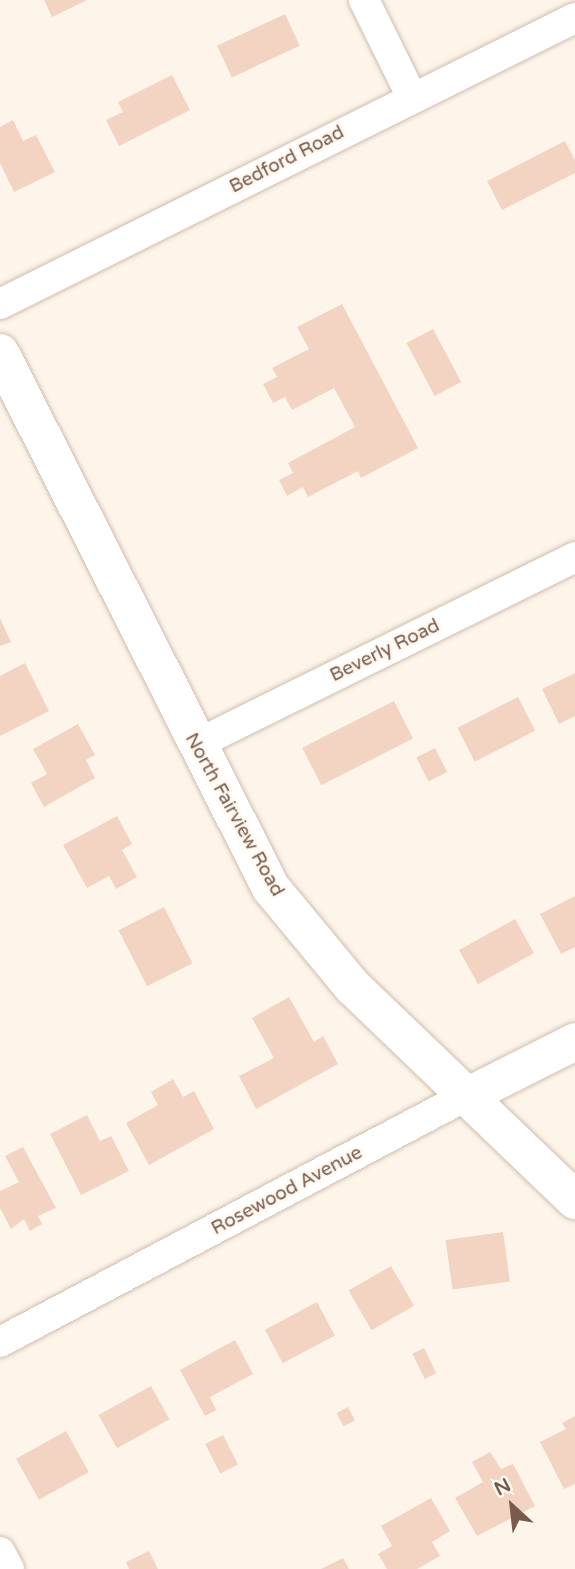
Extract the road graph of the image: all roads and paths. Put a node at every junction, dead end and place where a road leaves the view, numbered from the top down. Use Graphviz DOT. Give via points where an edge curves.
graph roads {
  1 [pos="364,0"];
  2 [pos="575,18"];
  3 [pos="412,97"];
  4 [pos="0,304"];
  5 [pos="0,353"];
  6 [pos="575,557"];
  7 [pos="195,745"];
  8 [pos="575,1041"];
  9 [pos="466,1096"];
  10 [pos="575,1200"];
  11 [pos="0,1342"];
  12 [pos="0,1552"];
  13 [pos="9,1569"];
  1 -- 3 [label="street"];
  2 -- 3 [label="street, Bedford Road"];
  3 -- 4 [label="street, Bedford Road"];
  5 -- 7 [label="main road, North Fairview Road"];
  6 -- 7 [label="street, Beverly Road"];
  7 -- 9 [label="main road, North Fairview Road" via="271,888 299,926 353,987"];
  8 -- 9 [label="street, Rosewood Avenue"];
  9 -- 10 [label="main road, North Fairview Road"];
  9 -- 11 [label="street, Rosewood Avenue"];
  12 -- 13 [label="street"];
}
